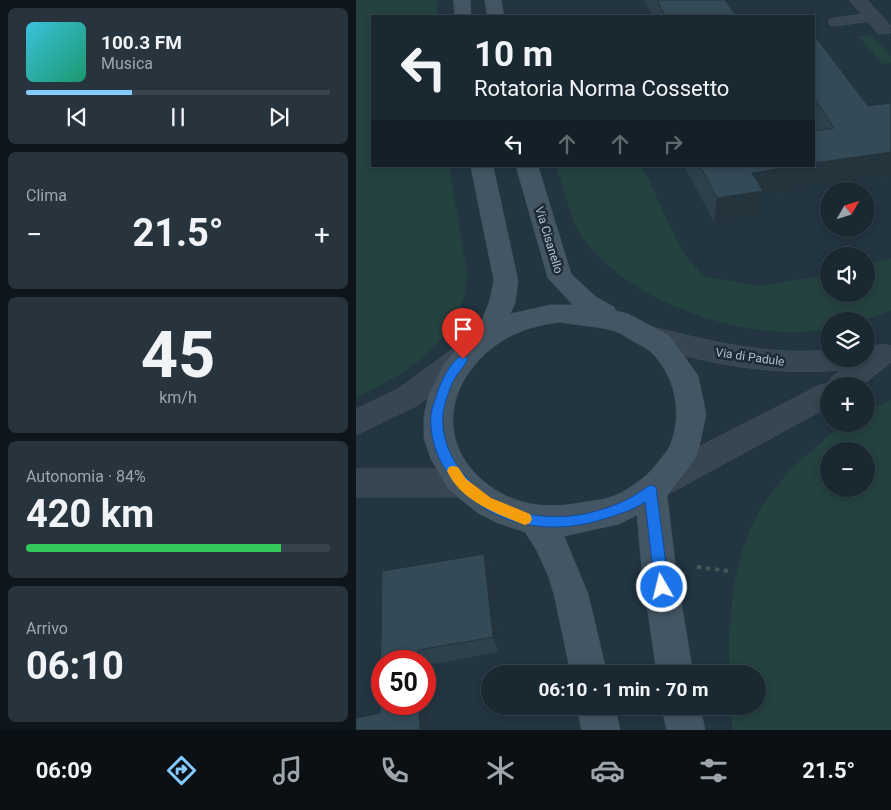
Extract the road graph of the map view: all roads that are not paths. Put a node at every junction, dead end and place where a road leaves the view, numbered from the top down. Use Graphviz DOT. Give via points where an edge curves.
graph roads {
  1 [pos="462,0"];
  2 [pos="494,0"];
  3 [pos="858,0"];
  4 [pos="463,15"];
  5 [pos="496,15"];
  6 [pos="835,22"];
  7 [pos="878,23"];
  8 [pos="482,167"];
  9 [pos="527,167"];
  10 [pos="614,318"];
  11 [pos="652,337"];
  12 [pos="480,343"];
  13 [pos="880,354"];
  14 [pos="820,361"];
  15 [pos="852,377"];
  16 [pos="820,398"];
  17 [pos="356,424"];
  18 [pos="356,483"];
  19 [pos="462,483"];
  20 [pos="657,486"];
  21 [pos="536,521"];
  22 [pos="587,665"];
  23 [pos="674,665"];
  24 [pos="598,715"];
  25 [pos="683,715"];
  26 [pos="600,730"];
  27 [pos="686,730"];
  1 -- 4 [label="main road"];
  2 -- 5 [label="main road"];
  3 -- 7 [label="street"];
  6 -- 7 [label="lane"];
  8 -- 12 [label="main road" via="506,280 502,303"];
  9 -- 10 [label="main road, Via Cisanello" via="560,278 587,304"];
  10 -- 11 [label="main road"];
  10 -- 12 [label="main road" via="558,313 522,320"];
  11 -- 14 [label="street, Via di Padule" via="752,360"];
  11 -- 20 [label="main road" via="671,355 686,377 694,411 688,443 676,465"];
  12 -- 17 [label="street" via="408,397"];
  12 -- 19 [label="main road" via="454,369 437,414 443,451"];
  13 -- 15 [label="street"];
  16 -- 20 [label="street"];
  18 -- 19 [label="street"];
  19 -- 21 [label="main road" via="487,502 517,517"];
  20 -- 21 [label="main road" via="632,504 589,519"];
  20 -- 23 [label="main road" via="657,554"];
  21 -- 22 [label="main road" via="553,547 570,584"];
  24 -- 26 [label="main road"];
  25 -- 27 [label="main road"];
}
